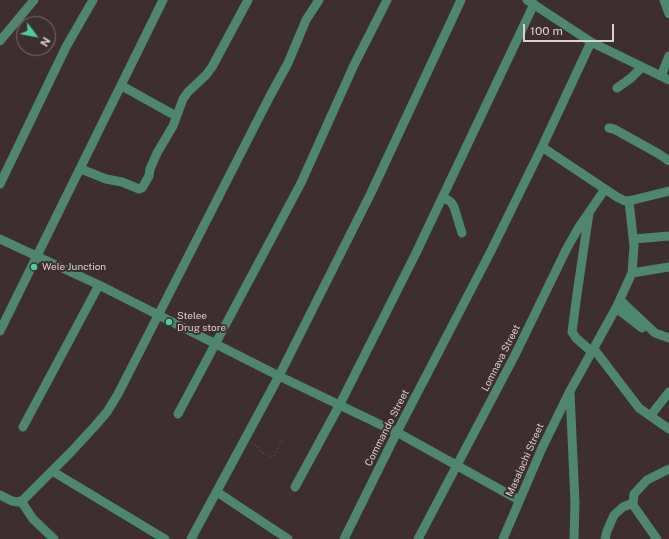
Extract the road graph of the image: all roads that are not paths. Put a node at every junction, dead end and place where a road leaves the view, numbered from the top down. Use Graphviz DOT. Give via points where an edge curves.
graph roads {
  1 [pos="34,0"];
  2 [pos="93,0"];
  3 [pos="164,0"];
  4 [pos="248,0"];
  5 [pos="319,0"];
  6 [pos="387,0"];
  7 [pos="461,0"];
  8 [pos="664,0"];
  9 [pos="531,2"];
  10 [pos="669,14"];
  11 [pos="0,41"];
  12 [pos="591,42"];
  13 [pos="669,56"];
  14 [pos="642,67"];
  15 [pos="665,78"];
  16 [pos="122,86"];
  17 [pos="617,88"];
  18 [pos="176,116"];
  19 [pos="609,128"];
  20 [pos="542,147"];
  21 [pos="669,161"];
  22 [pos="80,169"];
  23 [pos="0,184"];
  24 [pos="605,189"];
  25 [pos="669,191"];
  26 [pos="443,197"];
  27 [pos="629,201"];
  28 [pos="590,211"];
  29 [pos="462,233"];
  30 [pos="669,236"];
  31 [pos="0,239"];
  32 [pos="634,239"];
  33 [pos="38,256"];
  34 [pos="669,267"];
  35 [pos="632,273"];
  36 [pos="100,285"];
  37 [pos="618,304"];
  38 [pos="159,314"];
  39 [pos="0,331"];
  40 [pos="651,335"];
  41 [pos="669,338"];
  42 [pos="215,344"];
  43 [pos="593,350"];
  44 [pos="279,376"];
  45 [pos="570,391"];
  46 [pos="669,392"];
  47 [pos="339,406"];
  48 [pos="178,414"];
  49 [pos="651,416"];
  50 [pos="23,427"];
  51 [pos="669,429"];
  52 [pos="397,432"];
  53 [pos="457,465"];
  54 [pos="669,469"];
  55 [pos="52,471"];
  56 [pos="295,487"];
  57 [pos="217,492"];
  58 [pos="0,495"];
  59 [pos="519,500"];
  60 [pos="21,501"];
  61 [pos="633,502"];
  62 [pos="54,539"];
  63 [pos="165,539"];
  64 [pos="191,539"];
  65 [pos="288,539"];
  66 [pos="344,539"];
  67 [pos="418,539"];
  68 [pos="503,539"];
  69 [pos="574,539"];
  70 [pos="605,539"];
  71 [pos="657,539"];
  1 -- 11 [label="street"];
  2 -- 23 [label="street" via="60,60"];
  3 -- 16 [label="street"];
  4 -- 18 [label="street" via="212,67 188,92"];
  5 -- 38 [label="street" via="306,20 288,63"];
  6 -- 42 [label="street" via="295,194"];
  7 -- 44 [label="street" via="371,193"];
  8 -- 10 [label="street"];
  9 -- 12 [label="street"];
  9 -- 26 [label="street"];
  12 -- 14 [label="street"];
  12 -- 20 [label="street, Commando Street"];
  13 -- 15 [label="street"];
  14 -- 15 [label="street"];
  14 -- 17 [label="street"];
  16 -- 18 [label="street"];
  16 -- 22 [label="street"];
  18 -- 22 [label="street" via="141,189"];
  19 -- 21 [label="street"];
  20 -- 24 [label="street"];
  20 -- 52 [label="street, Commando Street"];
  22 -- 33 [label="street"];
  24 -- 27 [label="street"];
  24 -- 28 [label="street, Lomnava Street"];
  25 -- 27 [label="street"];
  26 -- 29 [label="street" via="454,207"];
  26 -- 47 [label="street"];
  27 -- 32 [label="street, Masalachi Street"];
  28 -- 43 [label="street" via="572,332"];
  28 -- 53 [label="street, Lomnava Street" via="567,248 516,355"];
  30 -- 32 [label="street"];
  31 -- 33 [label="street"];
  32 -- 35 [label="street, Masalachi Street"];
  33 -- 36 [label="street"];
  33 -- 39 [label="street"];
  34 -- 35 [label="street"];
  35 -- 37 [label="street, Masalachi Street"];
  36 -- 38 [label="street"];
  36 -- 50 [label="street"];
  37 -- 40 [label="street"];
  37 -- 41 [label="street" via="655,333"];
  37 -- 43 [label="street, Masalachi Street"];
  38 -- 42 [label="street"];
  38 -- 55 [label="street" via="107,412"];
  42 -- 44 [label="street"];
  42 -- 48 [label="street"];
  43 -- 45 [label="street, Masalachi Street"];
  43 -- 49 [label="street" via="636,404"];
  44 -- 47 [label="street"];
  44 -- 57 [label="street"];
  45 -- 59 [label="street, Masalachi Street"];
  45 -- 69 [label="street"];
  46 -- 49 [label="street"];
  47 -- 52 [label="street"];
  47 -- 56 [label="street"];
  49 -- 51 [label="street"];
  52 -- 53 [label="street"];
  52 -- 66 [label="street, Commando Street"];
  53 -- 59 [label="street"];
  53 -- 67 [label="street, Lomnava Street"];
  54 -- 61 [label="street" via="647,480 634,494"];
  55 -- 60 [label="street"];
  55 -- 63 [label="street"];
  57 -- 64 [label="street"];
  57 -- 65 [label="street"];
  58 -- 60 [label="street"];
  59 -- 68 [label="street, Masalachi Street"];
  60 -- 62 [label="street" via="33,519"];
  61 -- 70 [label="street" via="614,516"];
  61 -- 71 [label="street"];
}
